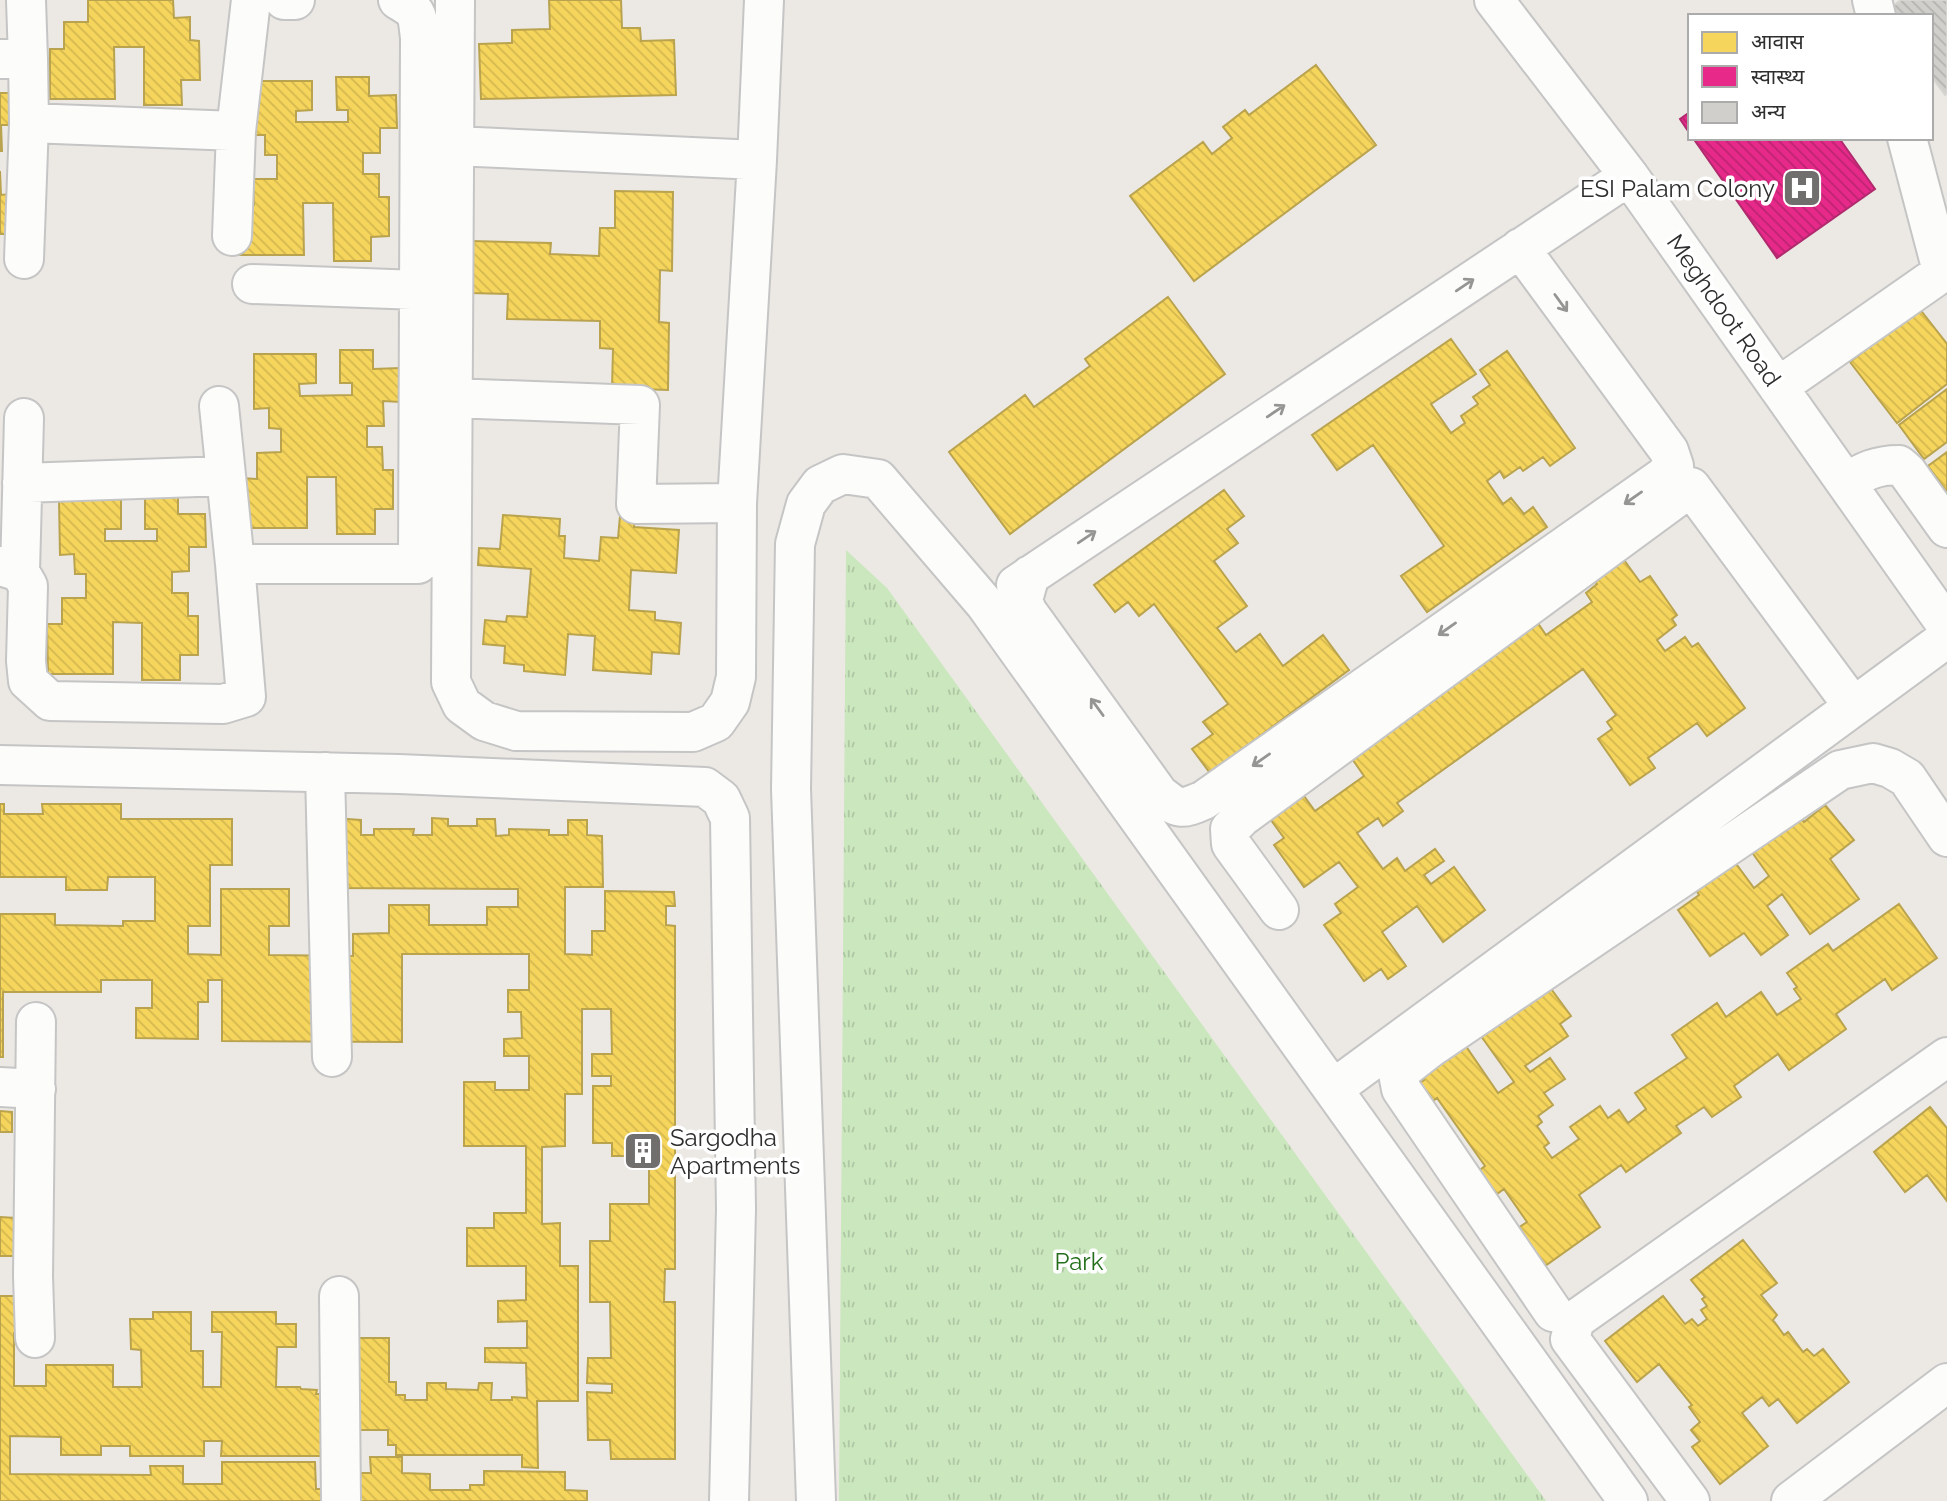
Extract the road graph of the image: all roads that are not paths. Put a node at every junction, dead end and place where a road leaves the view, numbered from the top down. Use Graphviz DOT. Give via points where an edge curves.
graph roads {
  1 [pos="26,0"];
  2 [pos="251,0"];
  3 [pos="284,0"];
  4 [pos="295,0"];
  5 [pos="398,0"];
  6 [pos="455,0"];
  7 [pos="764,0"];
  8 [pos="1493,0"];
  9 [pos="14,59"];
  10 [pos="29,123"];
  11 [pos="236,131"];
  12 [pos="1908,140"];
  13 [pos="454,146"];
  14 [pos="757,160"];
  15 [pos="1629,176"];
  16 [pos="232,236"];
  17 [pos="1520,248"];
  18 [pos="24,259"];
  19 [pos="1945,270"];
  20 [pos="252,284"];
  21 [pos="419,290"];
  22 [pos="1778,387"];
  23 [pos="452,398"];
  24 [pos="219,406"];
  25 [pos="24,418"];
  26 [pos="226,476"];
  27 [pos="1846,482"];
  28 [pos="22,483"];
  29 [pos="737,503"];
  30 [pos="1947,528"];
  31 [pos="234,564"];
  32 [pos="10,569"];
  33 [pos="1947,626"];
  34 [pos="1947,638"];
  35 [pos="1853,706"];
  36 [pos="0,765"];
  37 [pos="325,772"];
  38 [pos="1947,836"];
  39 [pos="1279,910"];
  40 [pos="36,1022"];
  41 [pos="1947,1027"];
  42 [pos="332,1057"];
  43 [pos="1947,1057"];
  44 [pos="18,1088"];
  45 [pos="1333,1089"];
  46 [pos="17,1276"];
  47 [pos="339,1296"];
  48 [pos="1553,1312"];
  49 [pos="35,1338"];
  50 [pos="1513,1341"];
  51 [pos="1947,1383"];
  52 [pos="341,1501"];
  53 [pos="729,1501"];
  54 [pos="816,1501"];
  55 [pos="1628,1501"];
  56 [pos="1690,1501"];
  57 [pos="1791,1501"];
  1 -- 9 [label="street"];
  2 -- 11 [label="street"];
  3 -- 4 [label="street"];
  5 -- 21 [label="street" via="413,9 420,38"];
  6 -- 13 [label="street"];
  7 -- 14 [label="street"];
  8 -- 15 [label="street, Meghdoot Road"];
  9 -- 10 [label="street"];
  10 -- 11 [label="street"];
  10 -- 18 [label="street"];
  11 -- 16 [label="street"];
  12 -- 19 [label="street"];
  13 -- 14 [label="street"];
  13 -- 23 [label="street"];
  14 -- 29 [label="street"];
  15 -- 17 [label="street"];
  15 -- 22 [label="street, Meghdoot Road"];
  17 -- 17 [label="street, one-way" via="1669,451 1674,466 1204,800 1185,808 1172,804 1159,794 1027,611 1023,580"];
  19 -- 22 [label="street"];
  20 -- 21 [label="street"];
  21 -- 31 [label="street" via="418,564"];
  22 -- 27 [label="street, Meghdoot Road"];
  23 -- 29 [label="street" via="640,405 636,504"];
  23 -- 29 [label="street" via="451,682 462,705 484,721 516,731 639,732 693,732 716,722 730,702 736,677"];
  24 -- 26 [label="street"];
  25 -- 28 [label="street"];
  26 -- 28 [label="street"];
  26 -- 31 [label="street"];
  27 -- 30 [label="street" via="1874,467 1899,465"];
  27 -- 33 [label="street, Meghdoot Road"];
  28 -- 32 [label="street"];
  31 -- 32 [label="street" via="246,697 223,704 50,701 28,681 28,586"];
  34 -- 35 [label="street"];
  35 -- 39 [label="street" via="1691,487 1230,829 1231,844"];
  35 -- 45 [label="street"];
  36 -- 37 [label="street"];
  37 -- 42 [label="street"];
  37 -- 53 [label="street" via="705,787 722,799 730,818 736,1209"];
  38 -- 48 [label="street" via="1908,778 1873,763 1840,770 1398,1073 1401,1089"];
  40 -- 44 [label="street"];
  41 -- 48 [label="street"];
  43 -- 56 [label="street" via="1575,1320 1570,1339"];
  44 -- 46 [label="street"];
  45 -- 50 [label="street"];
  45 -- 54 [label="street" via="985,604 878,479 843,474 820,485 806,504 796,544 791,789"];
  46 -- 49 [label="street"];
  47 -- 52 [label="street"];
  48 -- 50 [label="street"];
  50 -- 55 [label="street"];
  51 -- 57 [label="street"];
}
